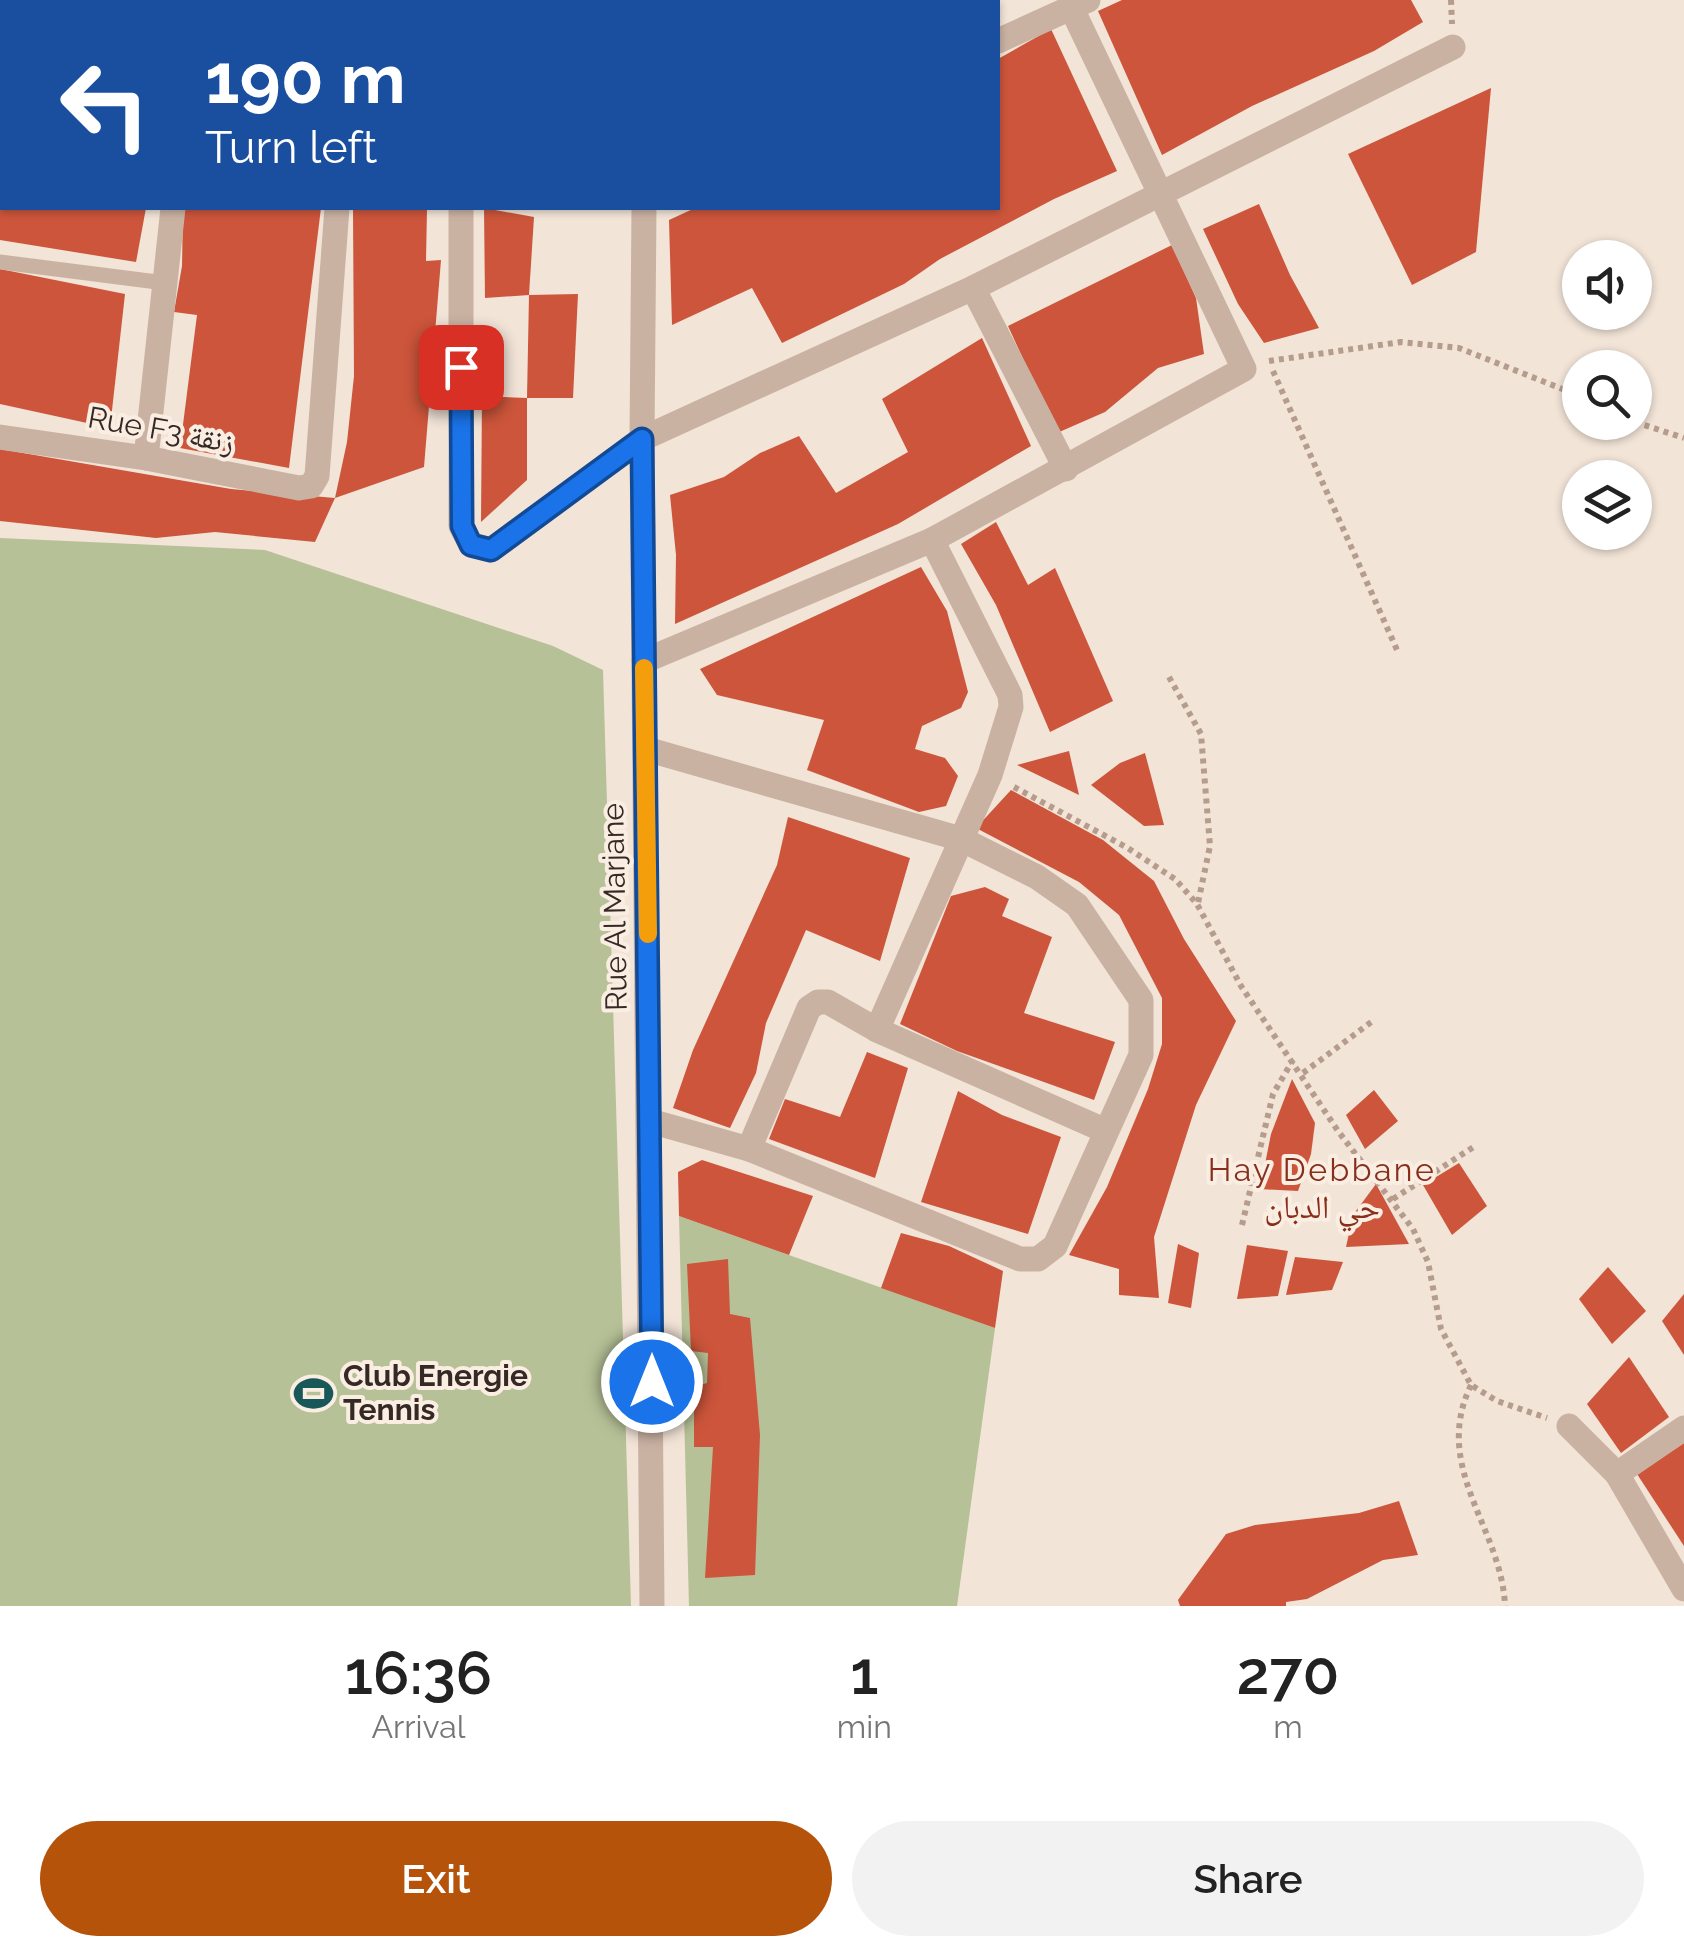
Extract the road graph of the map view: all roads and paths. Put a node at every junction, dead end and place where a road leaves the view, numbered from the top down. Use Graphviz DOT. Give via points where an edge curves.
graph roads {
  1 [pos="1080,5"];
  2 [pos="1000,40"];
  3 [pos="1453,47"];
  4 [pos="1163,192"];
  5 [pos="173,210"];
  6 [pos="337,210"];
  7 [pos="461,210"];
  8 [pos="644,210"];
  9 [pos="0,262"];
  10 [pos="165,283"];
  11 [pos="973,288"];
  12 [pos="1256,365"];
  13 [pos="1562,389"];
  14 [pos="1652,428"];
  15 [pos="0,438"];
  16 [pos="1684,438"];
  17 [pos="642,439"];
  18 [pos="146,458"];
  19 [pos="1066,468"];
  20 [pos="932,540"];
  21 [pos="1397,650"];
  22 [pos="644,662"];
  23 [pos="1169,677"];
  24 [pos="646,749"];
  25 [pos="990,776"];
  26 [pos="962,840"];
  27 [pos="1198,904"];
  28 [pos="1374,1020"];
  29 [pos="876,1030"];
  30 [pos="1292,1060"];
  31 [pos="1303,1072"];
  32 [pos="650,1121"];
  33 [pos="1106,1131"];
  34 [pos="1475,1146"];
  35 [pos="750,1149"];
  36 [pos="1393,1199"];
  37 [pos="1242,1225"];
  38 [pos="1471,1385"];
  39 [pos="1568,1426"];
  40 [pos="1684,1428"];
  41 [pos="1617,1474"];
  42 [pos="1684,1590"];
  43 [pos="652,1606"];
  44 [pos="1504,1606"];
  1 -- 2 [label="street"];
  1 -- 4 [label="street"];
  3 -- 4 [label="street"];
  4 -- 11 [label="street"];
  4 -- 12 [label="street"];
  5 -- 10 [label="street"];
  6 -- 18 [label="street, Rue F3 زنقة" via="317,476 311,486"];
  7 -- 17 [label="street" via="462,526 471,545 491,550"];
  8 -- 17 [label="street, Rue Al Marjane"];
  9 -- 10 [label="lane"];
  10 -- 18 [label="street"];
  11 -- 17 [label="street"];
  11 -- 19 [label="street"];
  12 -- 13 [label="path" via="1400,342 1459,348"];
  12 -- 19 [label="street"];
  12 -- 21 [label="path"];
  14 -- 16 [label="path"];
  15 -- 18 [label="street, Rue F3 زنقة"];
  17 -- 22 [label="street, Rue Al Marjane"];
  19 -- 20 [label="street"];
  20 -- 22 [label="street"];
  20 -- 25 [label="street" via="1010,695"];
  22 -- 24 [label="street, Rue Al Marjane"];
  23 -- 27 [label="path" via="1201,734 1210,846"];
  24 -- 26 [label="street"];
  24 -- 32 [label="street, Rue Al Marjane"];
  25 -- 26 [label="street"];
  25 -- 27 [label="path" via="1126,847 1175,879"];
  26 -- 29 [label="street"];
  26 -- 33 [label="street" via="1078,905 1140,1000 1141,1055"];
  27 -- 30 [label="path"];
  28 -- 31 [label="path"];
  29 -- 33 [label="street"];
  29 -- 35 [label="street" via="828,1002 809,1008"];
  30 -- 31 [label="path"];
  30 -- 37 [label="path" via="1273,1094"];
  31 -- 36 [label="path" via="1366,1172"];
  32 -- 35 [label="street"];
  32 -- 43 [label="street, Rue Al Marjane"];
  33 -- 35 [label="street" via="1055,1246 1038,1258 1020,1258"];
  34 -- 36 [label="path"];
  36 -- 38 [label="path" via="1414,1228 1441,1329"];
  38 -- 39 [label="path"];
  38 -- 44 [label="path" via="1458,1412 1462,1474 1504,1579"];
  39 -- 41 [label="street"];
  40 -- 41 [label="street"];
  41 -- 42 [label="street"];
}
